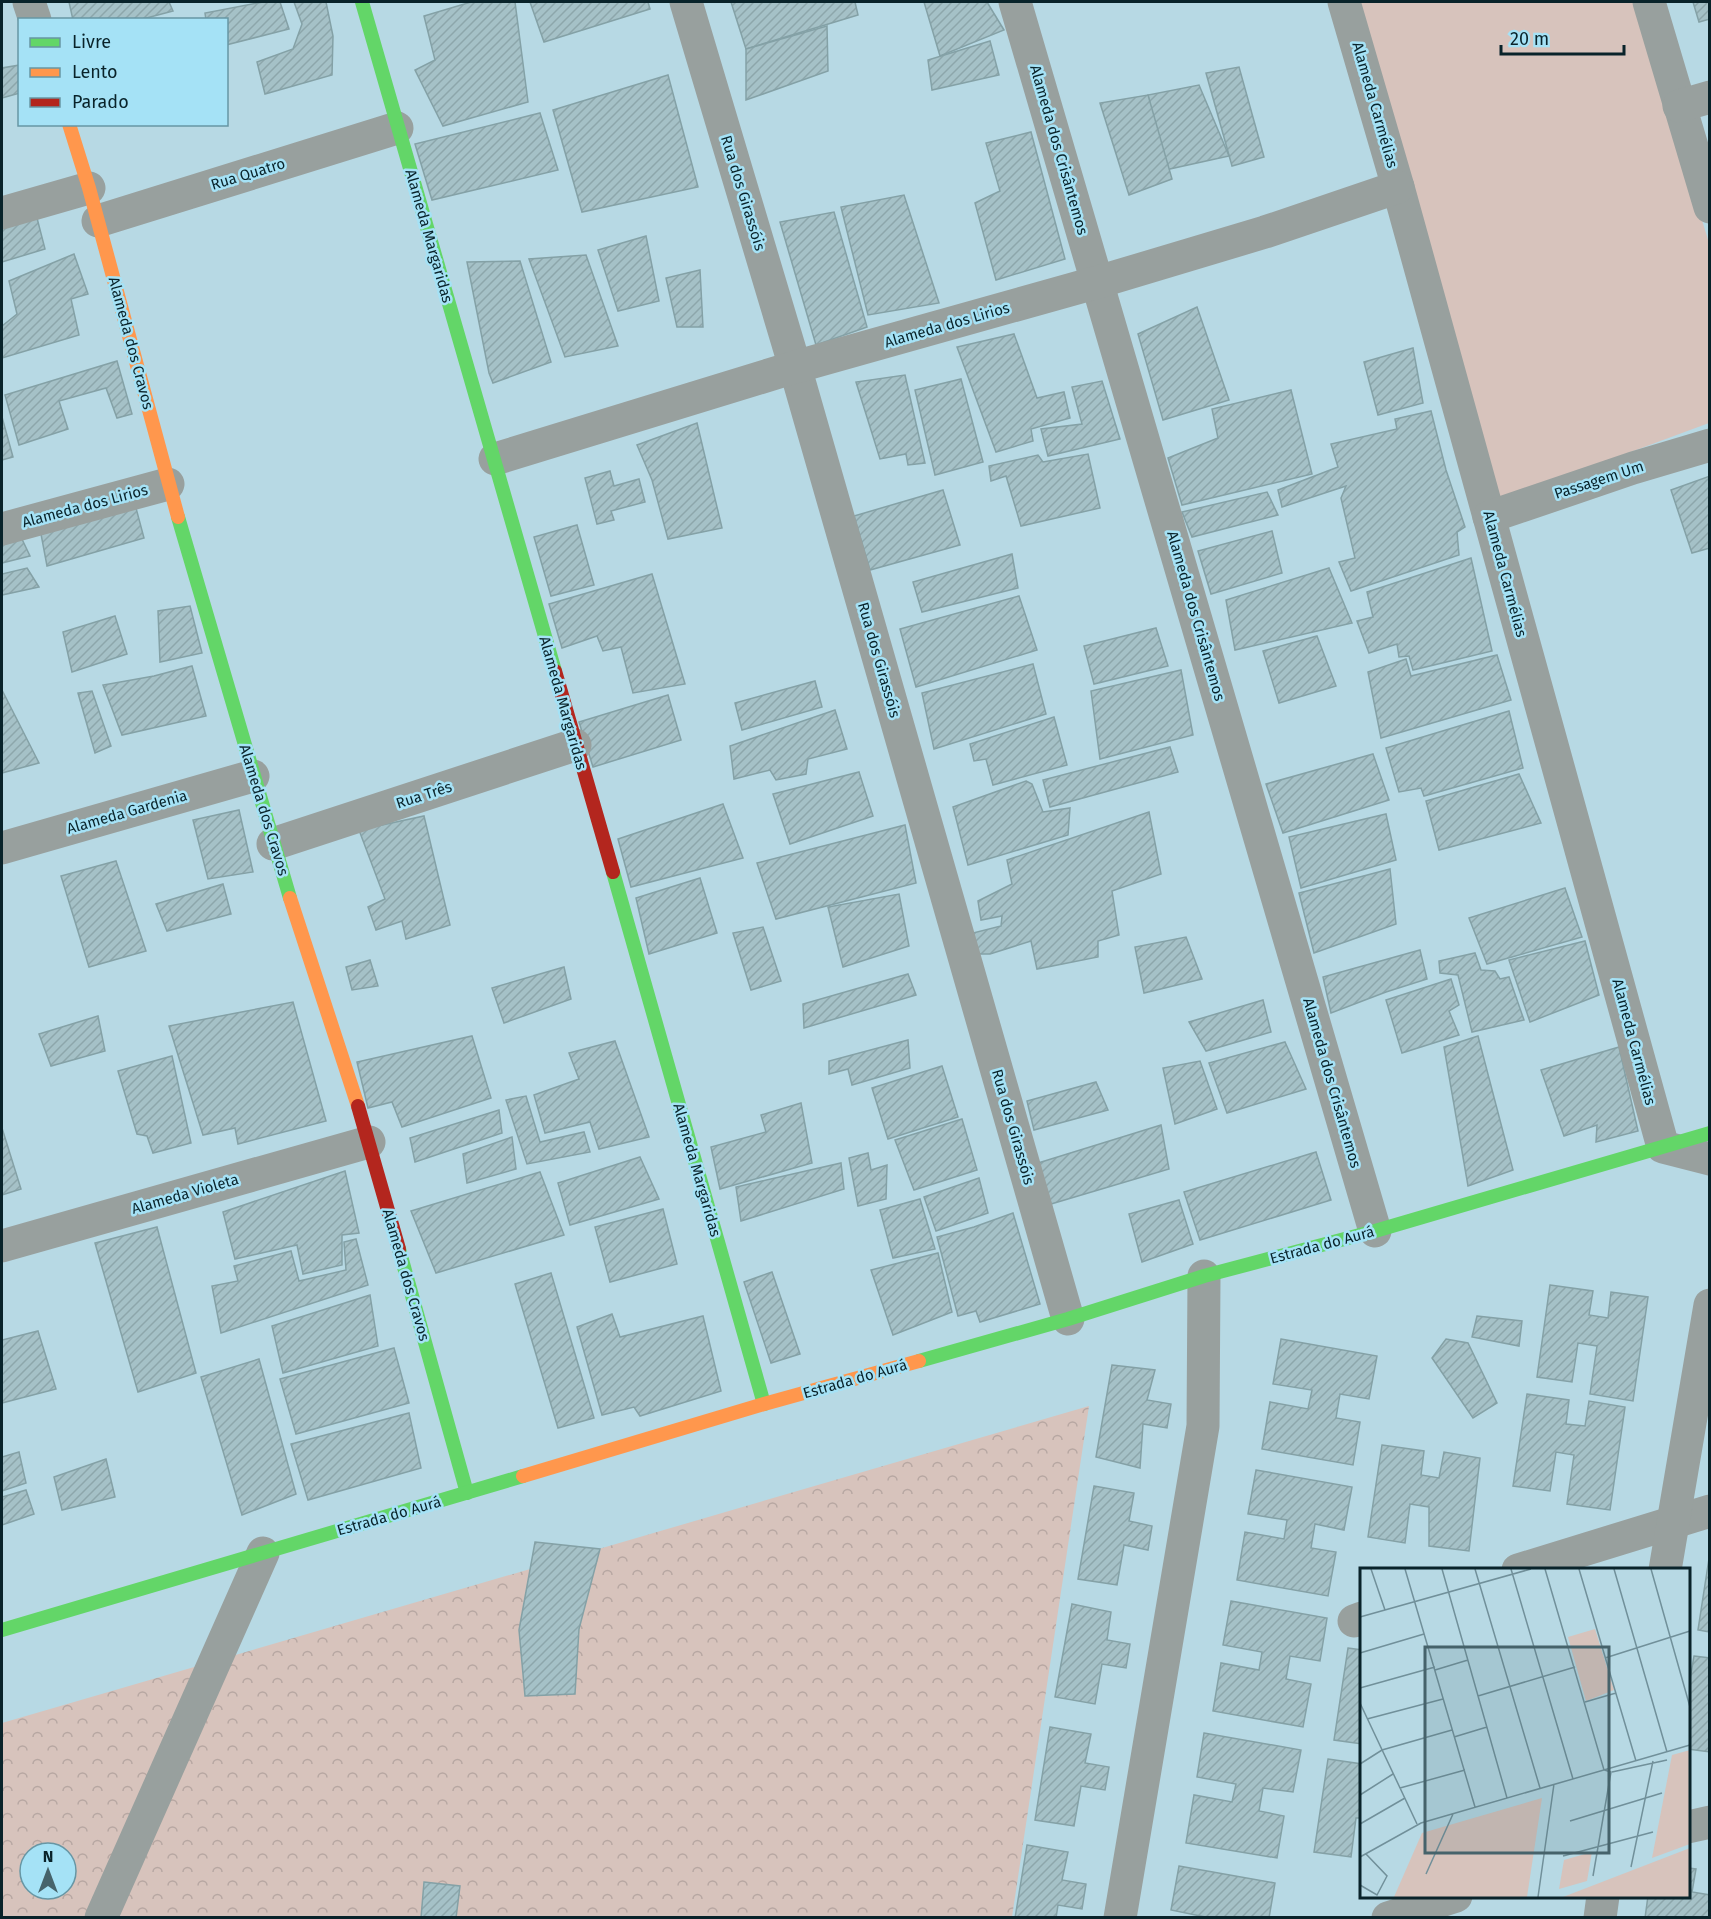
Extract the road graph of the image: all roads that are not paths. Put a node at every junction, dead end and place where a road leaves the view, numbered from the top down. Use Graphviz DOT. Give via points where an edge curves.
graph roads {
  1 [pos="29,2"];
  2 [pos="362,2"];
  3 [pos="686,2"];
  4 [pos="1015,2"];
  5 [pos="1344,2"];
  6 [pos="1649,2"];
  7 [pos="34,18"];
  8 [pos="1694,102"];
  9 [pos="70,126"];
  10 [pos="397,128"];
  11 [pos="1398,187"];
  12 [pos="89,188"];
  13 [pos="1710,207"];
  14 [pos="2,213"];
  15 [pos="98,221"];
  16 [pos="1098,282"];
  17 [pos="795,367"];
  18 [pos="1710,446"];
  19 [pos="495,459"];
  20 [pos="168,484"];
  21 [pos="1489,517"];
  22 [pos="2,529"];
  23 [pos="575,745"];
  24 [pos="253,776"];
  25 [pos="273,844"];
  26 [pos="2,848"];
  27 [pos="1710,1133"];
  28 [pos="369,1142"];
  29 [pos="1663,1146"];
  30 [pos="1710,1159"];
  31 [pos="1375,1231"];
  32 [pos="2,1246"];
  33 [pos="1204,1276"];
  34 [pos="1710,1305"];
  35 [pos="1068,1319"];
  36 [pos="764,1404"];
  37 [pos="467,1493"];
  38 [pos="1710,1511"];
  39 [pos="1675,1521"];
  40 [pos="263,1553"];
  41 [pos="1521,1568"];
  42 [pos="1665,1568"];
  43 [pos="2,1630"];
  44 [pos="1710,1822"];
  45 [pos="1690,1827"];
  46 [pos="1450,1898"];
  47 [pos="1603,1898"];
  48 [pos="101,1917"];
  49 [pos="1120,1917"];
  50 [pos="1388,1917"];
  51 [pos="1600,1917"];
  1 -- 7 [label="street"];
  2 -- 10 [label="street, Alameda Margaridas"];
  3 -- 17 [label="street, Rua dos Girassóis"];
  4 -- 16 [label="street, Alameda dos Crisântemos"];
  5 -- 11 [label="street, Alameda Carmélias"];
  6 -- 8 [label="street"];
  8 -- 13 [label="street"];
  9 -- 12 [label="street, Alameda dos Cravos"];
  10 -- 15 [label="street, Rua Quatro"];
  10 -- 19 [label="street, Alameda Margaridas"];
  11 -- 16 [label="street, Alameda dos Lirios"];
  11 -- 21 [label="street, Alameda Carmélias"];
  12 -- 14 [label="street"];
  12 -- 15 [label="street, Alameda dos Cravos"];
  15 -- 20 [label="street, Alameda dos Cravos"];
  16 -- 17 [label="street, Alameda dos Lirios"];
  16 -- 31 [label="street, Alameda dos Crisântemos"];
  17 -- 19 [label="street, Alameda dos Lirios"];
  17 -- 35 [label="street, Rua dos Girassóis"];
  18 -- 21 [label="street, Passagem Um"];
  19 -- 23 [label="street, Alameda Margaridas"];
  20 -- 22 [label="street, Alameda dos Lirios"];
  20 -- 24 [label="street, Alameda dos Cravos"];
  21 -- 29 [label="street, Alameda Carmélias"];
  23 -- 25 [label="street, Rua Três"];
  23 -- 36 [label="street, Alameda Margaridas"];
  24 -- 25 [label="street, Alameda dos Cravos"];
  24 -- 26 [label="street, Alameda Gardenia"];
  25 -- 28 [label="street, Alameda dos Cravos"];
  27 -- 29 [label="street, Estrada do Aurá"];
  28 -- 32 [label="street, Alameda Violeta"];
  28 -- 37 [label="street, Alameda dos Cravos"];
  29 -- 30 [label="street"];
  29 -- 31 [label="street, Estrada do Aurá"];
  31 -- 33 [label="street, Estrada do Aurá"];
  33 -- 35 [label="street, Estrada do Aurá"];
  33 -- 49 [label="street" via="1203,1426"];
  34 -- 39 [label="street"];
  35 -- 36 [label="street, Estrada do Aurá"];
  36 -- 37 [label="street, Estrada do Aurá"];
  37 -- 40 [label="street, Estrada do Aurá"];
  38 -- 39 [label="street"];
  39 -- 41 [label="street"];
  39 -- 42 [label="street"];
  40 -- 43 [label="street, Estrada do Aurá"];
  40 -- 48 [label="street"];
  44 -- 45 [label="street"];
  46 -- 50 [label="street"];
  47 -- 51 [label="street"];
}
